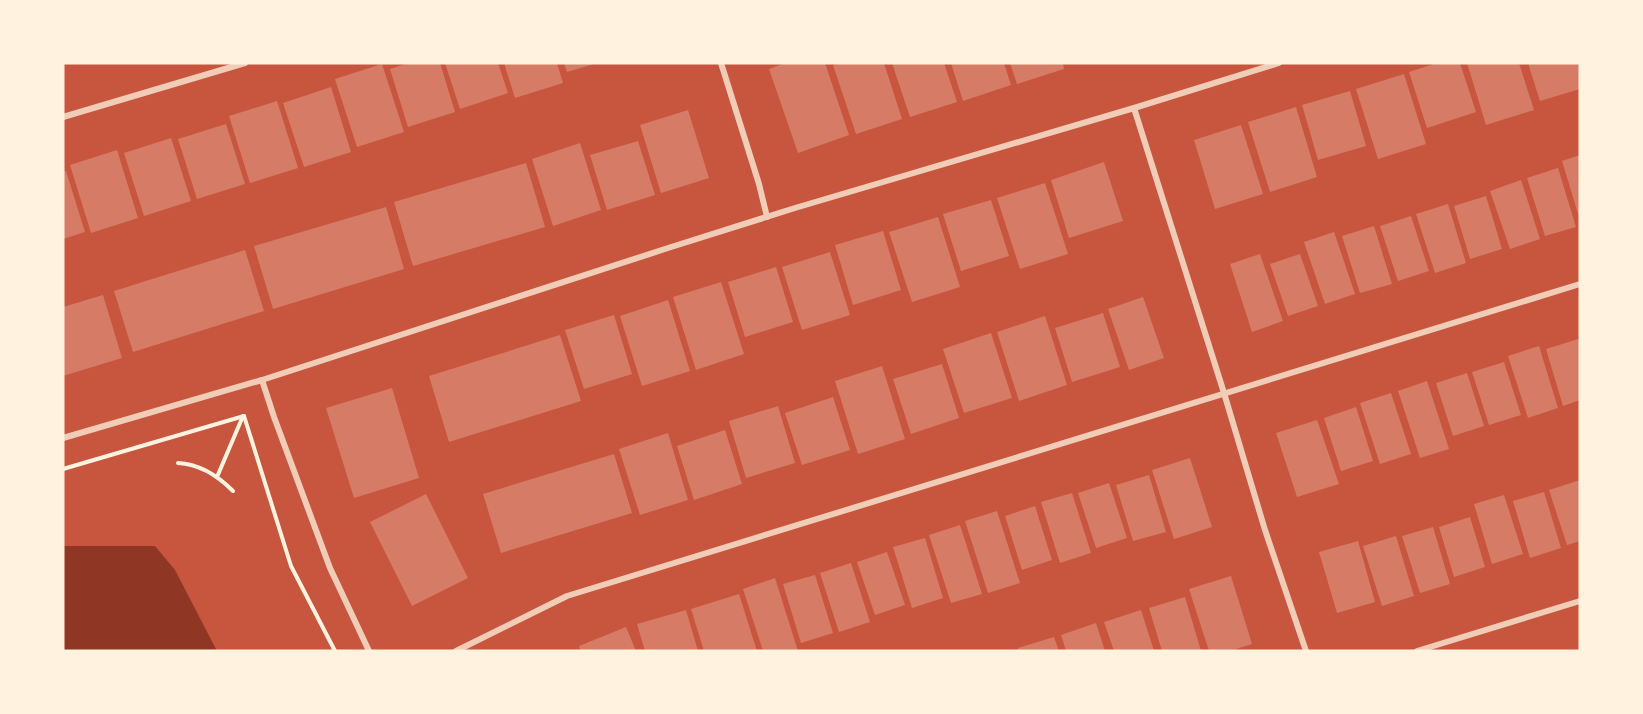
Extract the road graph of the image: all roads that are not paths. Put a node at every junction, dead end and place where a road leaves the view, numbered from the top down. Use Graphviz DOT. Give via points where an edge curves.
graph roads {
  1 [pos="245,63"];
  2 [pos="721,63"];
  3 [pos="1279,63"];
  4 [pos="1134,108"];
  5 [pos="63,117"];
  6 [pos="767,217"];
  7 [pos="1580,284"];
  8 [pos="262,380"];
  9 [pos="1224,393"];
  10 [pos="63,438"];
  11 [pos="1580,601"];
  12 [pos="369,651"];
  13 [pos="456,651"];
  14 [pos="1306,651"];
  15 [pos="1417,651"];
  1 -- 5 [label="street"];
  2 -- 6 [label="street"];
  3 -- 4 [label="street"];
  4 -- 6 [label="street"];
  4 -- 9 [label="street"];
  6 -- 8 [label="street"];
  7 -- 9 [label="street"];
  8 -- 10 [label="street"];
  8 -- 12 [label="street" via="330,568"];
  9 -- 13 [label="street" via="567,596"];
  9 -- 14 [label="street"];
  11 -- 15 [label="street"];
}
